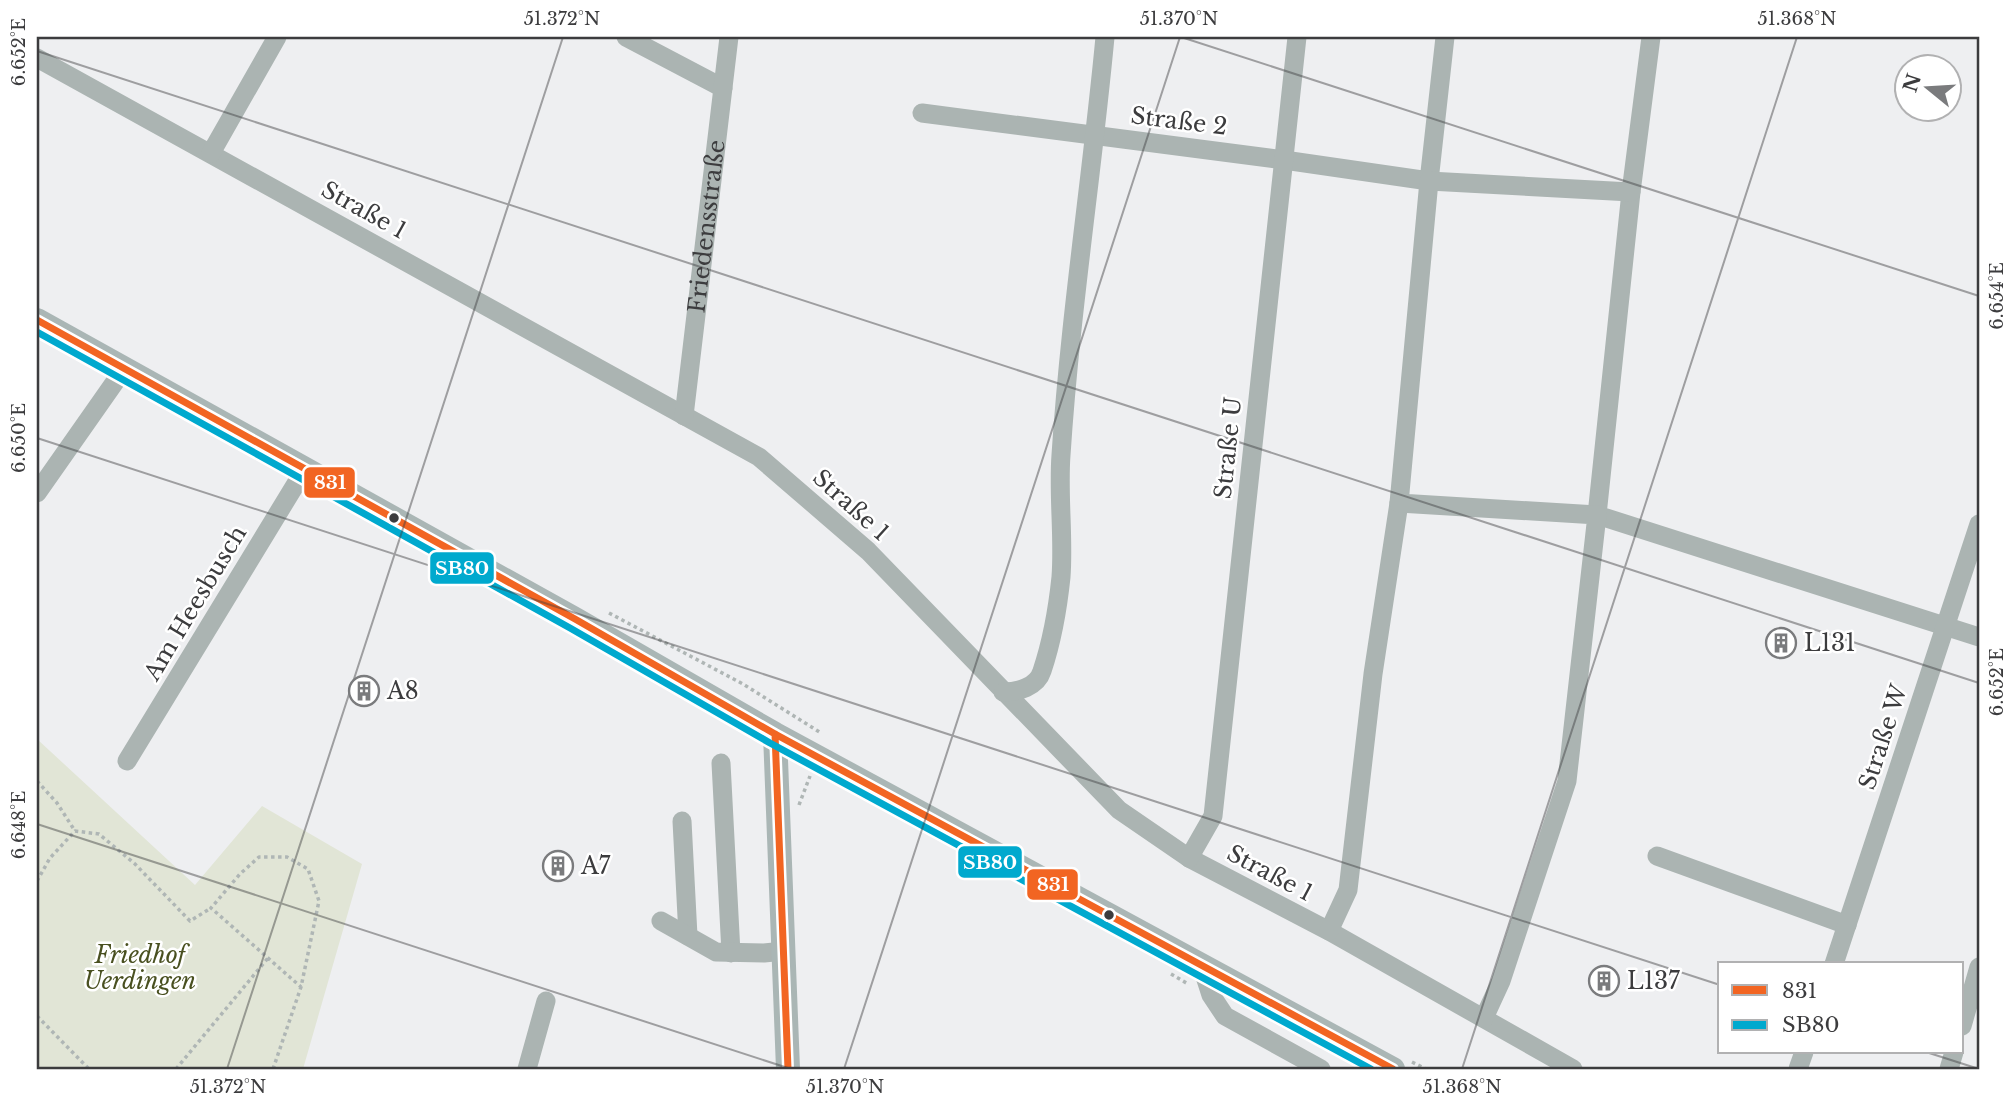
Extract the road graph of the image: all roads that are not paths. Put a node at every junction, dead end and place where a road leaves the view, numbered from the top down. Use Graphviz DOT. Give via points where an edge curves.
graph roads {
  1 [pos="277,37"];
  2 [pos="626,37"];
  3 [pos="729,37"];
  4 [pos="1105,37"];
  5 [pos="1297,37"];
  6 [pos="1445,37"];
  7 [pos="1651,37"];
  8 [pos="37,58"];
  9 [pos="723,88"];
  10 [pos="922,113"];
  11 [pos="1096,135"];
  12 [pos="211,153"];
  13 [pos="1284,160"];
  14 [pos="1429,181"];
  15 [pos="1631,192"];
  16 [pos="37,320"];
  17 [pos="124,369"];
  18 [pos="684,416"];
  19 [pos="304,469"];
  20 [pos="37,493"];
  21 [pos="1399,503"];
  22 [pos="1597,515"];
  23 [pos="1979,524"];
  24 [pos="1945,626"];
  25 [pos="1979,637"];
  26 [pos="1003,692"];
  27 [pos="775,734"];
  28 [pos="127,761"];
  29 [pos="721,763"];
  30 [pos="682,821"];
  31 [pos="1657,856"];
  32 [pos="1189,858"];
  33 [pos="662,921"];
  34 [pos="1847,925"];
  35 [pos="1329,931"];
  36 [pos="688,936"];
  37 [pos="784,951"];
  38 [pos="731,953"];
  39 [pos="1835,962"];
  40 [pos="1201,964"];
  41 [pos="1979,967"];
  42 [pos="546,1001"];
  43 [pos="1485,1018"];
  44 [pos="1964,1020"];
  45 [pos="527,1069"];
  46 [pos="788,1069"];
  47 [pos="1321,1069"];
  48 [pos="1393,1069"];
  49 [pos="1573,1069"];
  1 -- 12 [label="street"];
  2 -- 9 [label="street"];
  3 -- 9 [label="street, Friedensstraße"];
  4 -- 11 [label="street"];
  5 -- 13 [label="street, Straße U"];
  6 -- 14 [label="street"];
  7 -- 15 [label="street"];
  8 -- 12 [label="street, Straße 1"];
  9 -- 18 [label="street, Friedensstraße"];
  10 -- 11 [label="street, Straße 2"];
  11 -- 13 [label="street, Straße 2"];
  11 -- 26 [label="street" via="1061,457 1060,577 1041,675 1028,688"];
  12 -- 18 [label="street, Straße 1"];
  13 -- 14 [label="street, Straße 2"];
  13 -- 32 [label="street, Straße U" via="1213,816"];
  14 -- 15 [label="street, Straße 2"];
  14 -- 21 [label="street"];
  15 -- 22 [label="street"];
  16 -- 17 [label="main road"];
  17 -- 19 [label="main road"];
  17 -- 20 [label="street"];
  18 -- 26 [label="street, Straße 1" via="759,457 868,551"];
  19 -- 27 [label="main road"];
  19 -- 28 [label="street, Am Heesbusch"];
  21 -- 22 [label="street"];
  21 -- 35 [label="street" via="1348,890"];
  22 -- 24 [label="street"];
  22 -- 43 [label="street" via="1567,781 1502,981"];
  23 -- 24 [label="street, Straße W"];
  24 -- 25 [label="street"];
  24 -- 34 [label="street, Straße W"];
  26 -- 32 [label="street, Straße 1" via="1119,810"];
  27 -- 37 [label="main road"];
  27 -- 40 [label="main road"];
  29 -- 38 [label="street"];
  30 -- 36 [label="street"];
  31 -- 34 [label="street"];
  32 -- 35 [label="street, Straße 1"];
  33 -- 36 [label="street"];
  34 -- 39 [label="street, Straße W"];
  35 -- 43 [label="street, Straße 1"];
  36 -- 38 [label="street" via="716,952"];
  37 -- 38 [label="street"];
  37 -- 46 [label="main road"];
  40 -- 47 [label="street" via="1211,995 1225,1016"];
  40 -- 48 [label="main road"];
  41 -- 44 [label="street"];
  42 -- 45 [label="street"];
  43 -- 49 [label="street, Straße 1"];
}
